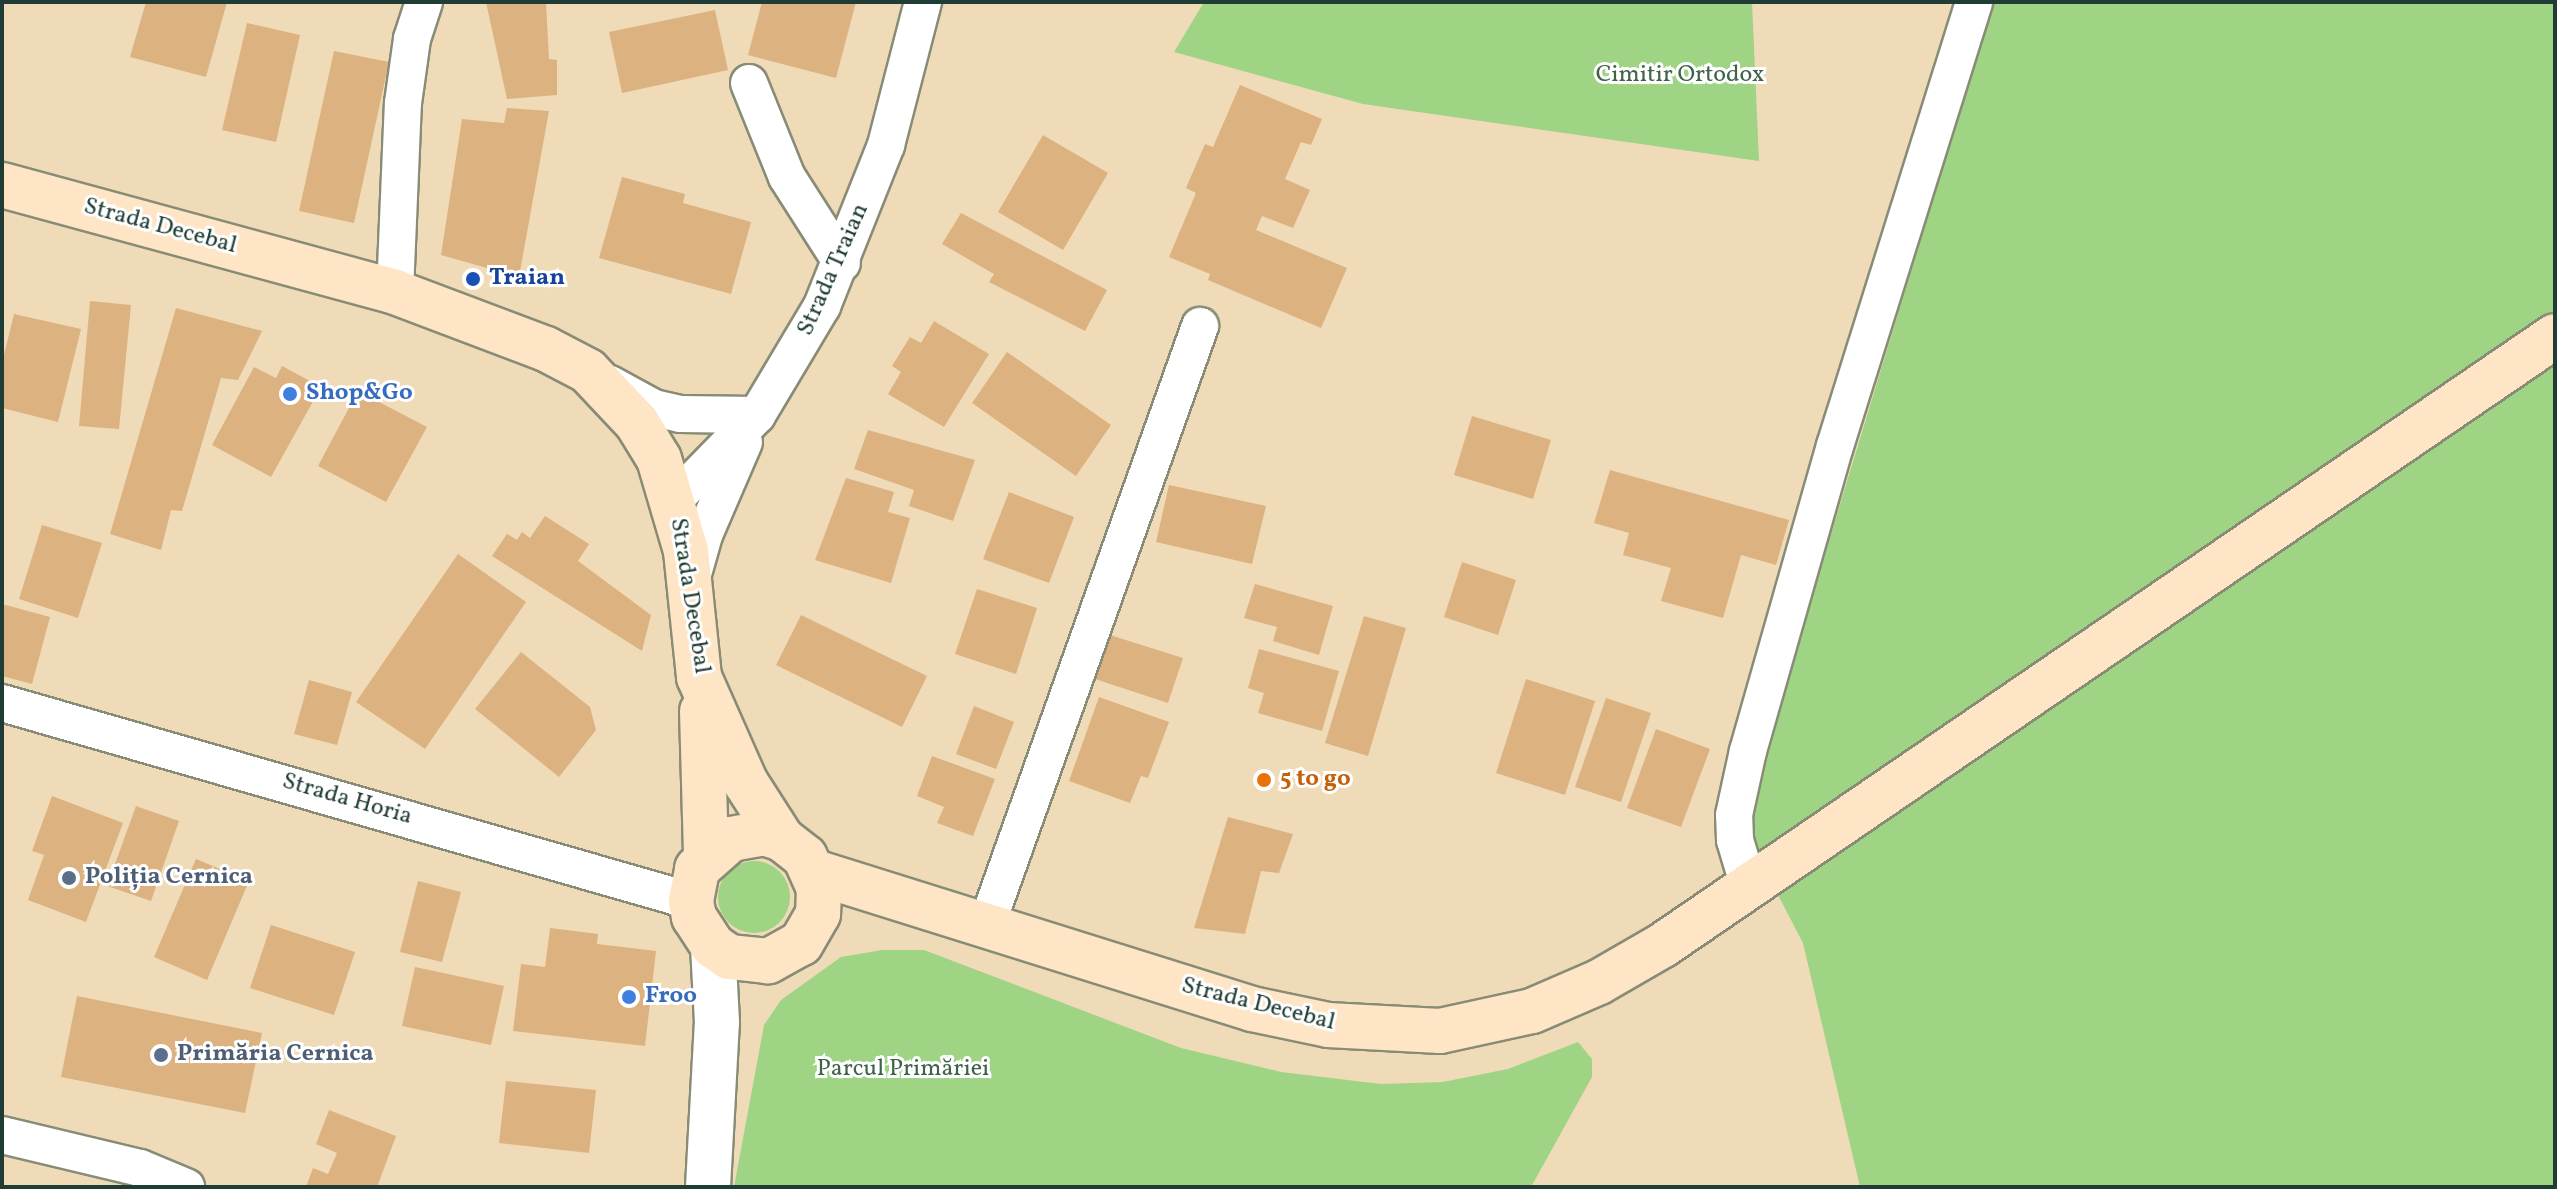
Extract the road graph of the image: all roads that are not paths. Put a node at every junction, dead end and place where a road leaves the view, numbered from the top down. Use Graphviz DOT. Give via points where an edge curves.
graph roads {
  1 [pos="424,2"];
  2 [pos="923,2"];
  3 [pos="1974,2"];
  4 [pos="749,83"];
  5 [pos="2,185"];
  6 [pos="842,263"];
  7 [pos="395,292"];
  8 [pos="1200,326"];
  9 [pos="2555,336"];
  10 [pos="588,371"];
  11 [pos="757,415"];
  12 [pos="674,500"];
  13 [pos="690,584"];
  14 [pos="699,677"];
  15 [pos="2,703"];
  16 [pos="782,839"];
  17 [pos="706,857"];
  18 [pos="815,872"];
  19 [pos="1749,887"];
  20 [pos="691,901"];
  21 [pos="945,912"];
  22 [pos="987,924"];
  23 [pos="810,931"];
  24 [pos="713,946"];
  25 [pos="768,961"];
  26 [pos="715,1056"];
  27 [pos="2,1135"];
  28 [pos="186,1187"];
  29 [pos="708,1187"];
  1 -- 7 [label="street" via="412,39 403,103"];
  2 -- 6 [label="street, Strada Traian" via="886,145"];
  3 -- 19 [label="street" via="1835,446 1748,751 1734,815 1735,840"];
  4 -- 6 [label="street" via="787,177"];
  5 -- 7 [label="main road, Strada Decebal"];
  6 -- 11 [label="street, Strada Traian" via="787,372"];
  7 -- 10 [label="main road, Strada Decebal" via="534,344"];
  8 -- 22 [label="street"];
  9 -- 19 [label="main road, Strada Decebal"];
  10 -- 11 [label="street, Strada Decebal" via="654,408 710,417"];
  10 -- 12 [label="main road, Strada Decebal" via="637,423 659,459"];
  11 -- 12 [label="street, Strada Traian"];
  11 -- 13 [label="street" via="727,476"];
  12 -- 13 [label="main road, Strada Decebal"];
  13 -- 14 [label="main road, Strada Decebal"];
  14 -- 16 [label="main road, Strada Decebal" via="746,783"];
  14 -- 17 [label="main road"];
  15 -- 20 [label="street, Strada Horia"];
  16 -- 17 [label="main road" via="747,834 717,846"];
  16 -- 18 [label="main road, Strada Decebal"];
  17 -- 20 [label="main road"];
  18 -- 21 [label="main road, Strada Decebal"];
  18 -- 23 [label="main road" via="820,902"];
  19 -- 22 [label="main road, Strada Decebal" via="1599,982 1532,1011 1440,1031 1328,1025 1252,1009"];
  20 -- 24 [label="main road" via="702,933"];
  21 -- 22 [label="main road, Strada Decebal"];
  21 -- 23 [label="main road, Strada Decebal" via="865,914"];
  23 -- 25 [label="main road" via="786,954"];
  24 -- 25 [label="main road" via="742,961"];
  24 -- 26 [label="street"];
  25 -- 26 [label="street" via="740,999"];
  26 -- 29 [label="street"];
  27 -- 28 [label="street" via="140,1168"];
}
